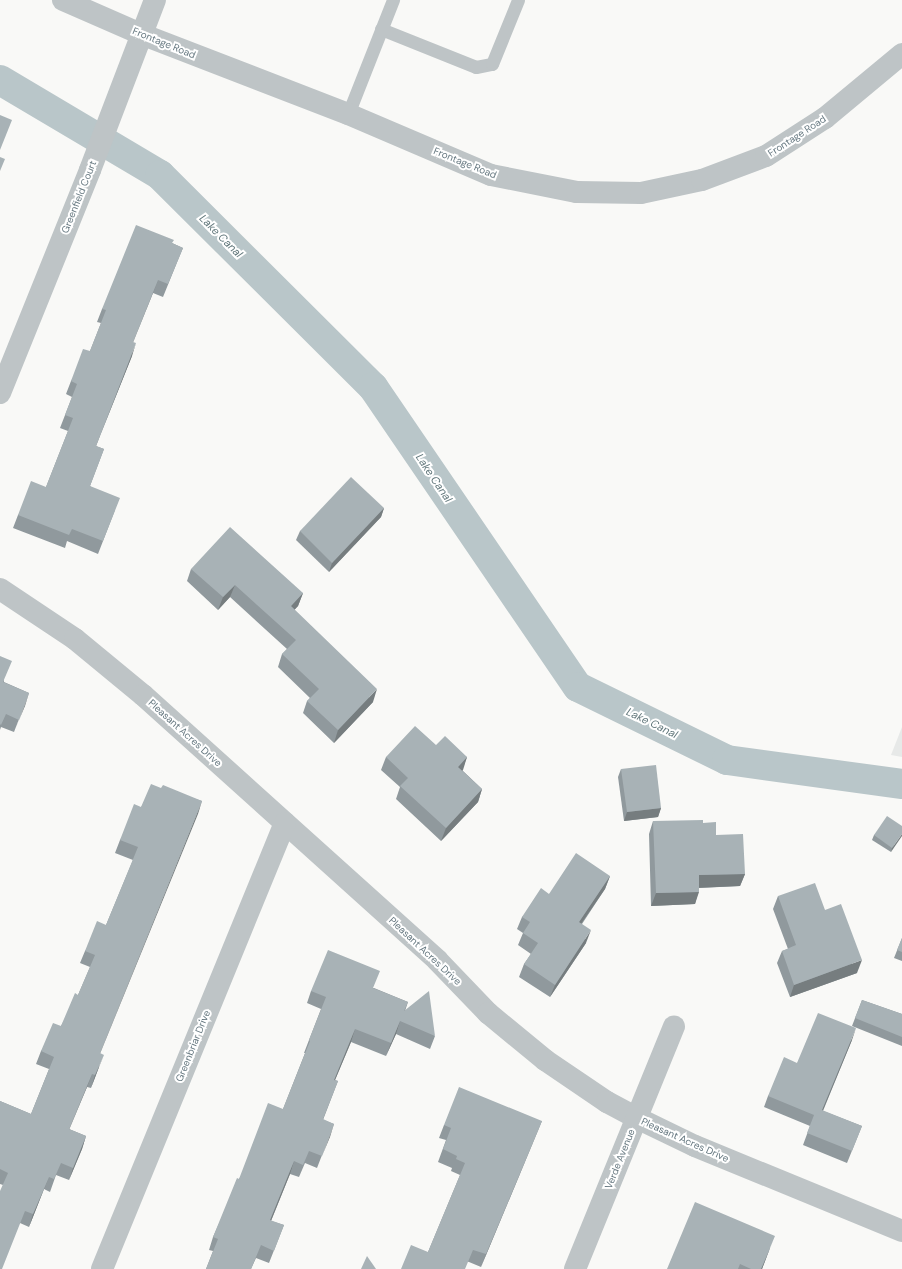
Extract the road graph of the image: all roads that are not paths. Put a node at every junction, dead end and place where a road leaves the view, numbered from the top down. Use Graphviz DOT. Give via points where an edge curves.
graph roads {
  1 [pos="63,0"];
  2 [pos="155,0"];
  3 [pos="393,0"];
  4 [pos="518,0"];
  5 [pos="381,29"];
  6 [pos="141,34"];
  7 [pos="902,54"];
  8 [pos="348,114"];
  9 [pos="0,393"];
  10 [pos="0,589"];
  11 [pos="285,823"];
  12 [pos="674,1026"];
  13 [pos="637,1118"];
  14 [pos="902,1231"];
  15 [pos="102,1269"];
  16 [pos="575,1269"];
  1 -- 6 [label="street, Frontage Road"];
  2 -- 6 [label="street, Greenfield Court"];
  3 -- 5 [label="lane"];
  4 -- 5 [label="lane" via="492,64 476,67"];
  5 -- 8 [label="lane"];
  6 -- 8 [label="street, Frontage Road"];
  6 -- 9 [label="street, Greenfield Court" via="90,170"];
  7 -- 8 [label="street, Frontage Road" via="826,118 766,156 702,180 641,193 577,192 491,175"];
  10 -- 11 [label="street, Pleasant Acres Drive" via="75,639 143,695"];
  11 -- 13 [label="street, Pleasant Acres Drive" via="437,960 488,1013 545,1060 607,1102"];
  11 -- 15 [label="street, Greenbriar Drive"];
  12 -- 13 [label="street, Verde Avenue"];
  13 -- 14 [label="street, Pleasant Acres Drive" via="695,1146"];
  13 -- 16 [label="street, Verde Avenue"];
}
